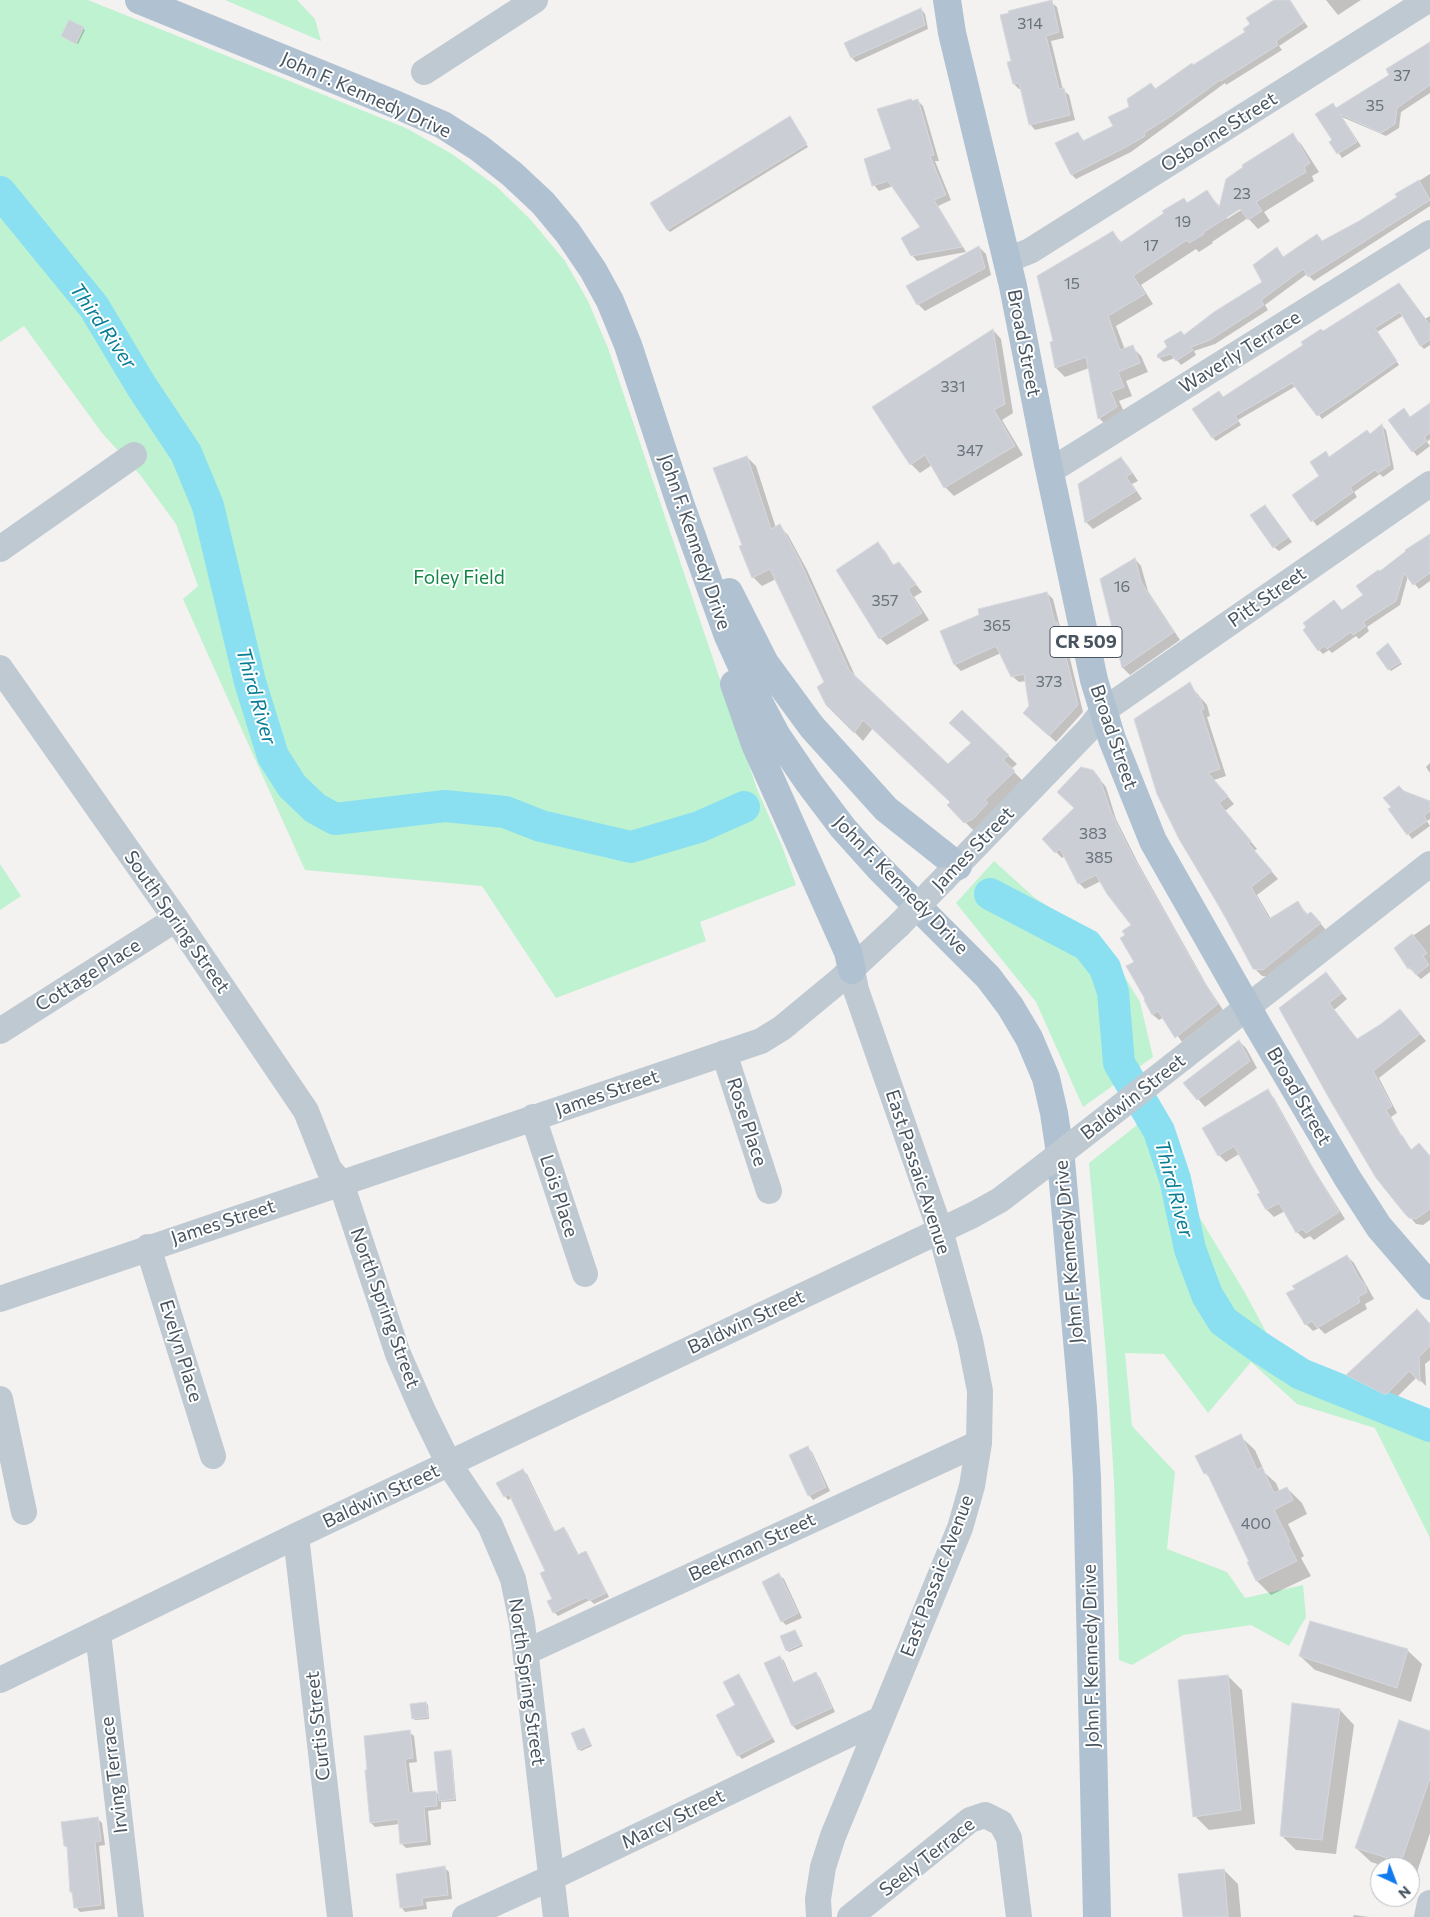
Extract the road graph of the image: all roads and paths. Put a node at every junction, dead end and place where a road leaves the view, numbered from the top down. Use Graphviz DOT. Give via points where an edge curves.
graph roads {
  1 [pos="139,0"];
  2 [pos="183,0"];
  3 [pos="535,0"];
  4 [pos="947,0"];
  5 [pos="1428,0"];
  6 [pos="424,72"];
  7 [pos="1430,233"];
  8 [pos="1007,260"];
  9 [pos="134,455"];
  10 [pos="1050,472"];
  11 [pos="1430,484"];
  12 [pos="680,503"];
  13 [pos="0,549"];
  14 [pos="716,565"];
  15 [pos="0,668"];
  16 [pos="1104,710"];
  17 [pos="1430,864"];
  18 [pos="951,873"];
  19 [pos="176,919"];
  20 [pos="852,970"];
  21 [pos="1247,1006"];
  22 [pos="0,1031"];
  23 [pos="724,1053"];
  24 [pos="533,1118"];
  25 [pos="340,1183"];
  26 [pos="769,1191"];
  27 [pos="940,1230"];
  28 [pos="148,1247"];
  29 [pos="585,1274"];
  30 [pos="1430,1286"];
  31 [pos="0,1298"];
  32 [pos="0,1399"];
  33 [pos="979,1442"];
  34 [pos="213,1456"];
  35 [pos="449,1464"];
  36 [pos="24,1512"];
  37 [pos="296,1536"];
  38 [pos="98,1633"];
  39 [pos="526,1652"];
  40 [pos="0,1680"];
  41 [pos="879,1720"];
  42 [pos="551,1878"];
  43 [pos="1430,1903"];
  44 [pos="131,1917"];
  45 [pos="340,1917"];
  46 [pos="465,1917"];
  47 [pos="556,1917"];
  48 [pos="819,1917"];
  49 [pos="850,1917"];
  50 [pos="1019,1917"];
  51 [pos="1097,1917"];
  52 [pos="1114,1917"];
  53 [pos="1427,1917"];
  1 -- 12 [label="main road, John F. Kennedy Drive" via="443,125 479,148 525,185 568,233 610,302 628,345"];
  2 -- 14 [label="main road, John F. Kennedy Drive" via="450,111 502,145 561,197 607,262 625,294"];
  3 -- 6 [label="street"];
  4 -- 8 [label="main road, Broad Street / CR 509" via="952,33"];
  5 -- 8 [label="street, Osborne Street" via="1030,251"];
  7 -- 10 [label="street, Waverly Terrace"];
  8 -- 10 [label="main road, Broad Street / CR 509"];
  9 -- 13 [label="street"];
  10 -- 16 [label="main road, Broad Street / CR 509" via="1094,680"];
  11 -- 16 [label="street, Pitt Street"];
  12 -- 20 [label="main road" via="701,587 755,744 845,946"];
  12 -- 51 [label="main road, John F. Kennedy Drive" via="728,636 777,736 843,828 988,977 1029,1038 1046,1078 1061,1160 1087,1477"];
  14 -- 18 [label="main road" via="765,663 812,727 886,809"];
  14 -- 52 [label="main road, John F. Kennedy Drive" via="764,682 817,766 891,854 1000,966 1043,1030 1061,1073 1071,1110 1077,1158 1104,1476"];
  15 -- 19 [label="street, South Spring Street"];
  16 -- 18 [label="street, James Street"];
  16 -- 21 [label="main road, Broad Street / CR 509" via="1112,739 1153,841"];
  17 -- 21 [label="street, Baldwin Street"];
  18 -- 20 [label="street, James Street, bridge"];
  19 -- 22 [label="street, Cottage Place"];
  19 -- 25 [label="street, South Spring Street" via="306,1111 329,1170"];
  20 -- 23 [label="street, James Street" via="782,1028 761,1040"];
  20 -- 27 [label="street, East Passaic Avenue" via="856,990"];
  21 -- 27 [label="street, Baldwin Street, bridge" via="1000,1200"];
  21 -- 30 [label="main road, Broad Street / CR 509" via="1379,1227"];
  23 -- 24 [label="street, James Street"];
  23 -- 26 [label="street, Rose Place"];
  24 -- 25 [label="street, James Street"];
  24 -- 29 [label="street, Lois Place"];
  25 -- 28 [label="street, James Street"];
  25 -- 35 [label="street, North Spring Street" via="398,1354"];
  27 -- 33 [label="street, East Passaic Avenue" via="970,1340 980,1391"];
  27 -- 35 [label="street, Baldwin Street"];
  28 -- 31 [label="street, James Street"];
  28 -- 34 [label="street, Evelyn Place"];
  32 -- 36 [label="street"];
  33 -- 39 [label="street, Beekman Street"];
  33 -- 41 [label="street, East Passaic Avenue" via="972,1486 960,1528"];
  35 -- 37 [label="street, Baldwin Street"];
  35 -- 39 [label="street, North Spring Street" via="490,1524 513,1579"];
  37 -- 38 [label="street, Baldwin Street"];
  37 -- 45 [label="street, Curtis Street"];
  38 -- 40 [label="street, Baldwin Street"];
  38 -- 44 [label="street, Irving Terrace"];
  39 -- 42 [label="street, North Spring Street"];
  41 -- 42 [label="street, Marcy Street"];
  41 -- 48 [label="street, East Passaic Avenue" via="832,1836 823,1867"];
  42 -- 46 [label="street, Marcy Street"];
  42 -- 47 [label="street, North Spring Street"];
  43 -- 53 [label="street"];
  49 -- 50 [label="street, Seely Terrace" via="970,1820 985,1815 1001,1823 1009,1838"];
}
